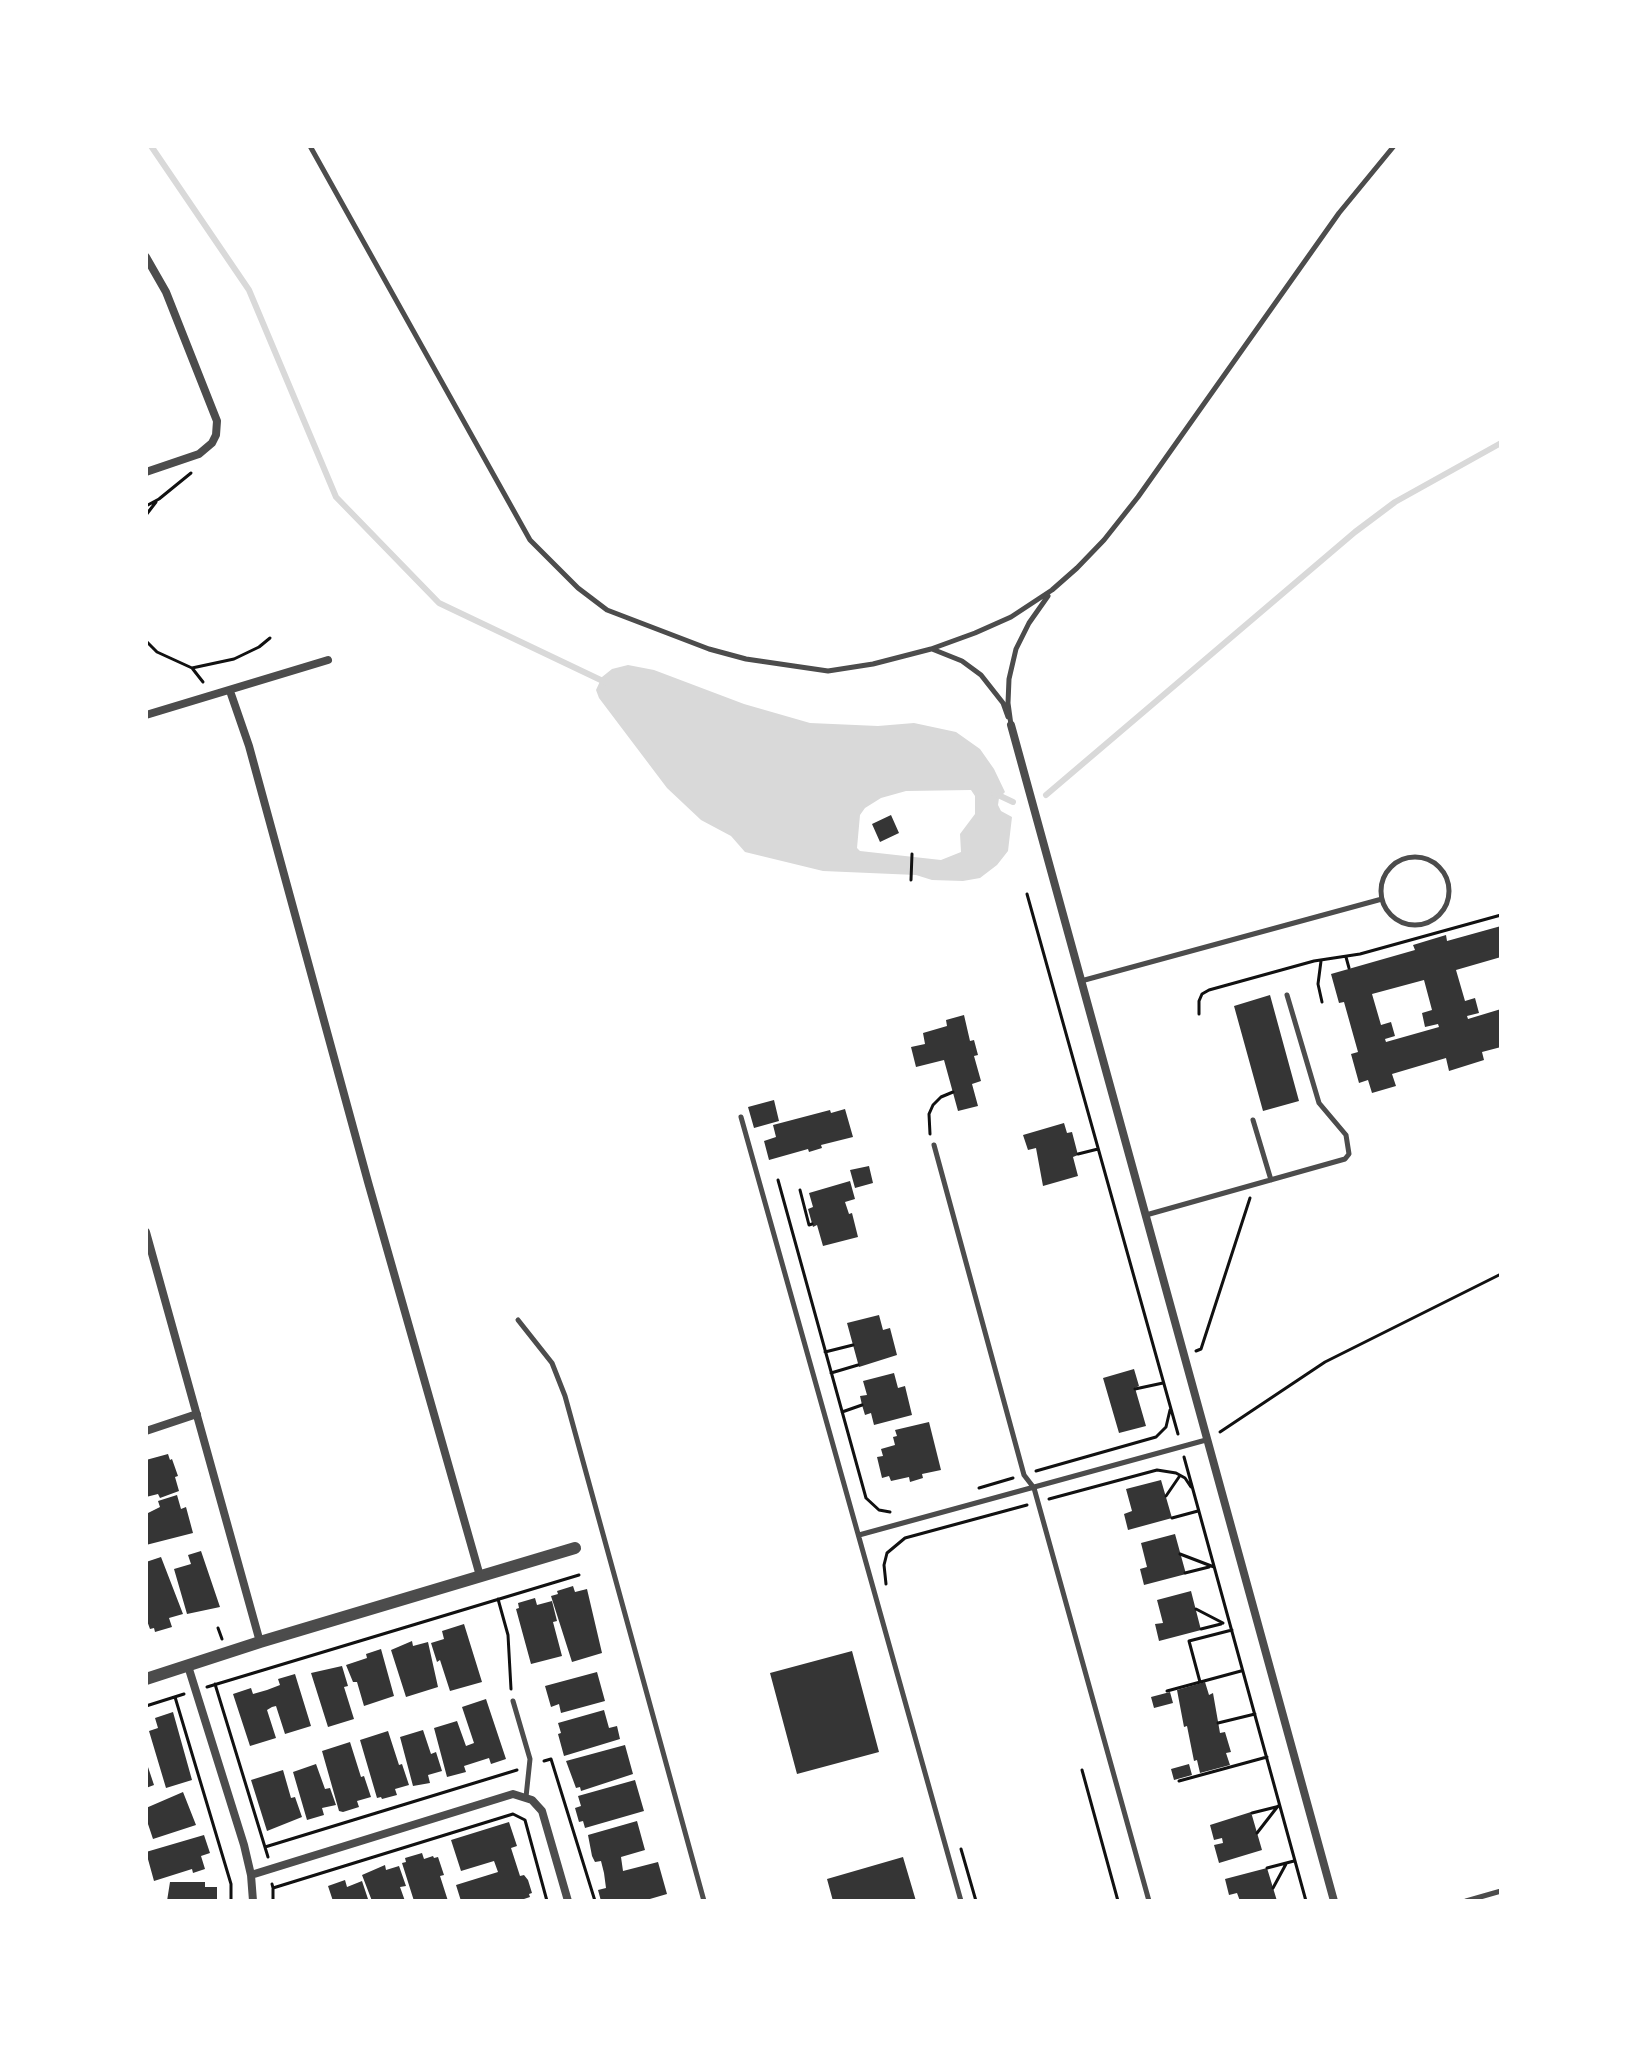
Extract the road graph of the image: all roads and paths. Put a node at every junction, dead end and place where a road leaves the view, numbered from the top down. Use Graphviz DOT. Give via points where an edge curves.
graph roads {
  1 [pos="310,146"];
  2 [pos="1394,146"];
  3 [pos="146,257"];
  4 [pos="146,472"];
  5 [pos="159,499"];
  6 [pos="146,515"];
  7 [pos="1052,590"];
  8 [pos="270,638"];
  9 [pos="146,641"];
  10 [pos="931,649"];
  11 [pos="328,660"];
  12 [pos="192,668"];
  13 [pos="230,691"];
  14 [pos="208,698"];
  15 [pos="146,715"];
  16 [pos="1011,725"];
  17 [pos="912,854"];
  18 [pos="911,880"];
  19 [pos="1027,894"];
  20 [pos="1382,899"];
  21 [pos="1501,915"];
  22 [pos="1346,957"];
  23 [pos="1321,961"];
  24 [pos="1349,968"];
  25 [pos="1080,981"];
  26 [pos="1287,995"];
  27 [pos="1322,1002"];
  28 [pos="1199,1014"];
  29 [pos="953,1092"];
  30 [pos="741,1117"];
  31 [pos="1253,1120"];
  32 [pos="934,1145"];
  33 [pos="1098,1149"];
  34 [pos="1078,1154"];
  35 [pos="778,1180"];
  36 [pos="1271,1180"];
  37 [pos="1255,1185"];
  38 [pos="800,1190"];
  39 [pos="1145,1215"];
  40 [pos="812,1224"];
  41 [pos="146,1232"];
  42 [pos="1501,1274"];
  43 [pos="518,1320"];
  44 [pos="853,1345"];
  45 [pos="825,1352"];
  46 [pos="1183,1355"];
  47 [pos="858,1365"];
  48 [pos="831,1373"];
  49 [pos="1164,1383"];
  50 [pos="1135,1389"];
  51 [pos="862,1405"];
  52 [pos="1171,1406"];
  53 [pos="842,1412"];
  54 [pos="197,1414"];
  55 [pos="146,1431"];
  56 [pos="1206,1440"];
  57 [pos="1182,1447"];
  58 [pos="1024,1475"];
  59 [pos="1180,1475"];
  60 [pos="978,1488"];
  61 [pos="1034,1488"];
  62 [pos="1193,1490"];
  63 [pos="1166,1496"];
  64 [pos="1038,1502"];
  65 [pos="1198,1511"];
  66 [pos="892,1513"];
  67 [pos="1172,1518"];
  68 [pos="859,1535"];
  69 [pos="575,1548"];
  70 [pos="1180,1554"];
  71 [pos="1213,1567"];
  72 [pos="1185,1573"];
  73 [pos="579,1575"];
  74 [pos="480,1576"];
  75 [pos="887,1592"];
  76 [pos="498,1599"];
  77 [pos="1196,1609"];
  78 [pos="1229,1622"];
  79 [pos="1223,1623"];
  80 [pos="1201,1629"];
  81 [pos="1232,1630"];
  82 [pos="260,1642"];
  83 [pos="188,1666"];
  84 [pos="1243,1670"];
  85 [pos="146,1679"];
  86 [pos="1200,1682"];
  87 [pos="195,1690"];
  88 [pos="1167,1691"];
  89 [pos="175,1697"];
  90 [pos="513,1701"];
  91 [pos="146,1706"];
  92 [pos="1255,1714"];
  93 [pos="1218,1723"];
  94 [pos="1267,1757"];
  95 [pos="1082,1770"];
  96 [pos="1179,1781"];
  97 [pos="526,1797"];
  98 [pos="1279,1806"];
  99 [pos="1252,1813"];
  100 [pos="1257,1833"];
  101 [pos="959,1842"];
  102 [pos="1295,1861"];
  103 [pos="1286,1863"];
  104 [pos="1267,1868"];
  105 [pos="251,1875"];
  106 [pos="273,1888"];
  107 [pos="1273,1888"];
  108 [pos="1501,1891"];
  109 [pos="231,1901"];
  110 [pos="253,1901"];
  111 [pos="273,1901"];
  112 [pos="568,1901"];
  113 [pos="704,1901"];
  114 [pos="961,1901"];
  115 [pos="976,1901"];
  116 [pos="1118,1901"];
  117 [pos="1149,1901"];
  118 [pos="1306,1901"];
  119 [pos="1334,1901"];
  120 [pos="1466,1901"];
  1 -- 10 [label="lane" via="530,540 578,588 607,610 709,649 781,665 828,671"];
  2 -- 7 [label="lane" via="1339,213 1138,497 1104,540"];
  3 -- 4 [label="street" via="166,292 217,421 212,443 199,454"];
  5 -- 6 [label="path"];
  7 -- 10 [label="lane" via="1011,617"];
  7 -- 16 [label="lane" via="1016,649 1009,679"];
  8 -- 12 [label="path" via="234,659"];
  9 -- 12 [label="path"];
  10 -- 16 [label="lane" via="981,675 1003,703"];
  11 -- 13 [label="street"];
  12 -- 14 [label="path"];
  13 -- 14 [label="street"];
  13 -- 74 [label="street"];
  14 -- 15 [label="street"];
  16 -- 25 [label="street"];
  17 -- 18 [label="path"];
  19 -- 33 [label="path"];
  20 -- 20 [label="lane" via="1390,868 1409,857 1440,867 1450,887 1437,918 1416,925 1394,918"];
  20 -- 25 [label="lane"];
  21 -- 22 [label="path"];
  22 -- 23 [label="path"];
  22 -- 24 [label="path"];
  23 -- 27 [label="path"];
  23 -- 28 [label="path" via="1209,990 1199,1001"];
  25 -- 39 [label="street"];
  26 -- 36 [label="lane" via="1319,1103 1346,1135 1349,1154"];
  29 -- 32 [label="path" via="941,1097 929,1114"];
  30 -- 68 [label="lane"];
  31 -- 36 [label="lane"];
  32 -- 58 [label="lane"];
  33 -- 34 [label="path"];
  33 -- 49 [label="path"];
  35 -- 45 [label="path"];
  36 -- 37 [label="lane"];
  37 -- 39 [label="lane"];
  37 -- 46 [label="path" via="1201,1349"];
  38 -- 40 [label="path"];
  39 -- 46 [label="street"];
  41 -- 54 [label="street"];
  42 -- 56 [label="path" via="1325,1362"];
  43 -- 113 [label="lane" via="552,1363 565,1396"];
  44 -- 45 [label="path"];
  45 -- 48 [label="path"];
  46 -- 56 [label="street"];
  47 -- 48 [label="path"];
  48 -- 53 [label="path"];
  49 -- 50 [label="path"];
  49 -- 52 [label="path"];
  51 -- 53 [label="path"];
  52 -- 57 [label="path"];
  52 -- 58 [label="path" via="1166,1427 1156,1437"];
  53 -- 66 [label="path" via="866,1498"];
  54 -- 55 [label="street"];
  54 -- 82 [label="street"];
  56 -- 57 [label="lane"];
  56 -- 119 [label="street"];
  57 -- 61 [label="lane"];
  57 -- 62 [label="path"];
  58 -- 60 [label="path"];
  58 -- 61 [label="lane"];
  59 -- 62 [label="path"];
  59 -- 63 [label="path"];
  59 -- 64 [label="path" via="1144,1472"];
  61 -- 64 [label="lane"];
  61 -- 68 [label="lane"];
  62 -- 65 [label="path"];
  64 -- 75 [label="path" via="905,1538 887,1553"];
  64 -- 117 [label="lane"];
  65 -- 67 [label="path"];
  65 -- 71 [label="path"];
  68 -- 114 [label="lane"];
  69 -- 74 [label="street"];
  70 -- 71 [label="path"];
  71 -- 72 [label="path"];
  71 -- 78 [label="path"];
  73 -- 76 [label="path"];
  74 -- 82 [label="street"];
  76 -- 87 [label="path"];
  76 -- 90 [label="path" via="508,1635"];
  77 -- 79 [label="path"];
  78 -- 79 [label="path"];
  78 -- 81 [label="path"];
  79 -- 80 [label="path"];
  81 -- 84 [label="path"];
  81 -- 86 [label="path" via="1189,1641"];
  82 -- 83 [label="street"];
  83 -- 85 [label="street"];
  83 -- 87 [label="street"];
  84 -- 86 [label="path"];
  84 -- 92 [label="path"];
  86 -- 88 [label="path"];
  87 -- 89 [label="path"];
  87 -- 105 [label="street"];
  89 -- 91 [label="path"];
  89 -- 109 [label="path" via="231,1884"];
  90 -- 97 [label="lane" via="530,1759"];
  92 -- 93 [label="path"];
  92 -- 94 [label="path"];
  94 -- 96 [label="path"];
  94 -- 98 [label="path"];
  95 -- 116 [label="path"];
  97 -- 105 [label="street" via="508,1794"];
  97 -- 112 [label="street" via="538,1805 546,1822"];
  98 -- 99 [label="path"];
  98 -- 100 [label="path"];
  98 -- 102 [label="path"];
  101 -- 115 [label="path"];
  102 -- 103 [label="path"];
  102 -- 118 [label="path"];
  103 -- 104 [label="path"];
  103 -- 107 [label="path"];
  105 -- 110 [label="street"];
  106 -- 111 [label="path"];
  108 -- 120 [label="lane"];
}
